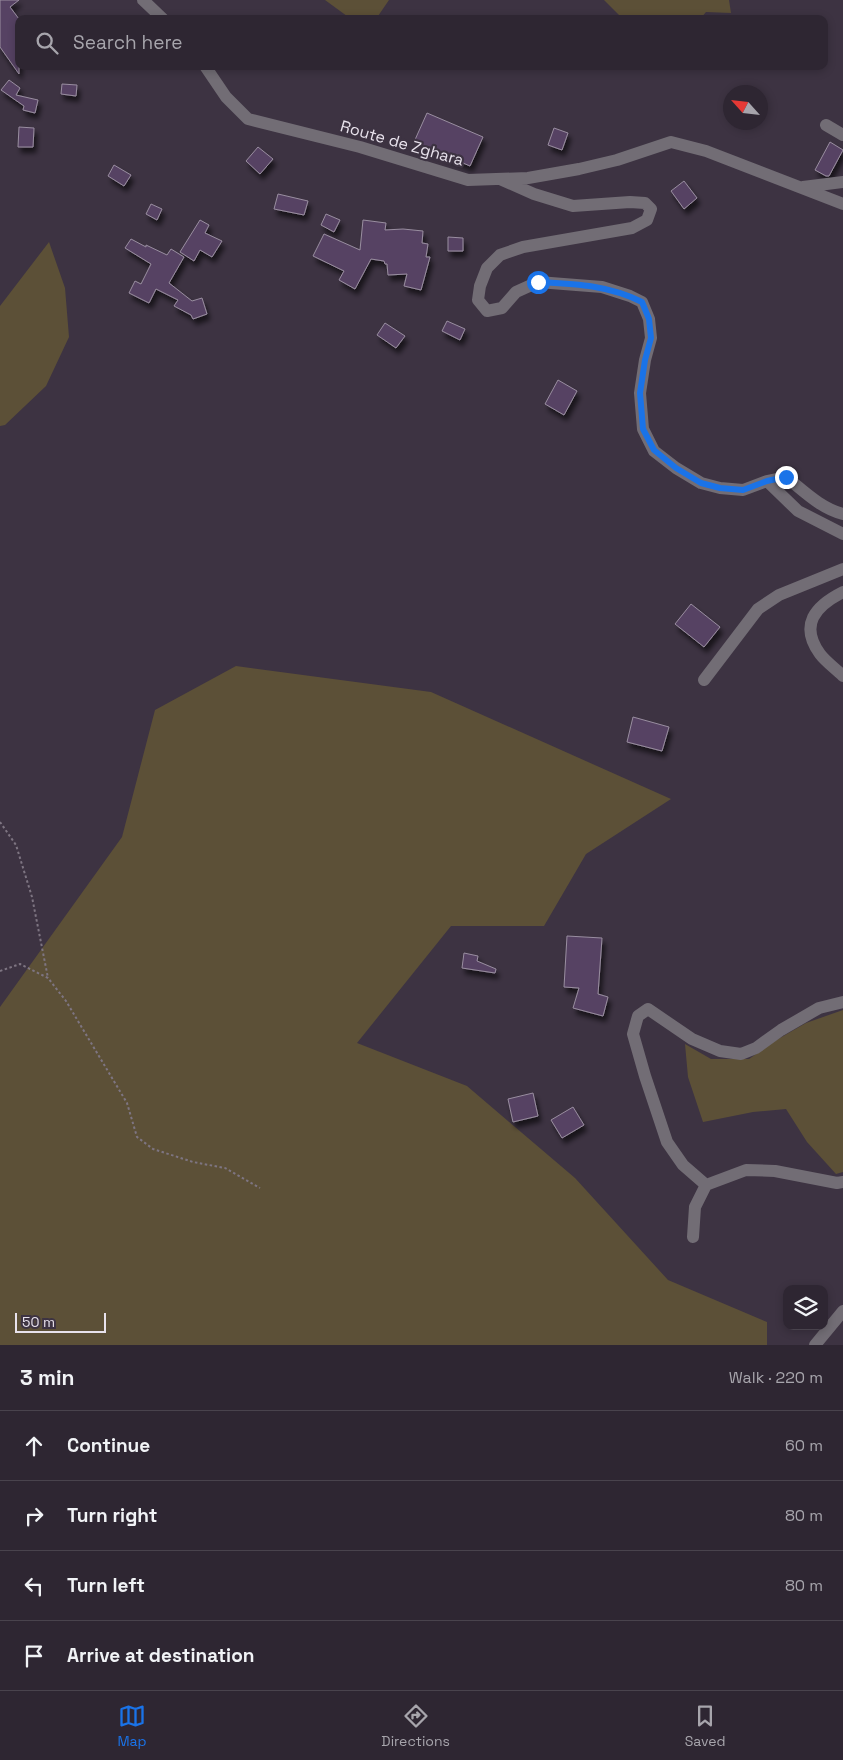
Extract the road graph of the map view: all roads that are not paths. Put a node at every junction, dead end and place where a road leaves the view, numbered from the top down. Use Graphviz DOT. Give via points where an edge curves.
graph roads {
  1 [pos="143,0"];
  2 [pos="159,15"];
  3 [pos="208,70"];
  4 [pos="826,124"];
  5 [pos="843,135"];
  6 [pos="500,179"];
  7 [pos="843,182"];
  8 [pos="800,187"];
  9 [pos="843,204"];
  10 [pos="767,481"];
  11 [pos="843,514"];
  12 [pos="843,534"];
  13 [pos="843,569"];
  14 [pos="843,592"];
  15 [pos="843,676"];
  16 [pos="704,680"];
  17 [pos="843,1002"];
  18 [pos="843,1182"];
  19 [pos="706,1185"];
  20 [pos="693,1237"];
  21 [pos="843,1311"];
  22 [pos="815,1345"];
  1 -- 2 [label="street"];
  3 -- 6 [label="street, Route de Zghara" via="226,97 248,119 360,147 468,180"];
  4 -- 5 [label="street"];
  6 -- 8 [label="street, Route de Zghara" via="528,178 579,169 671,142 706,151"];
  6 -- 10 [label="street" via="573,206 630,202 644,203 652,209 647,220 632,228 523,247 500,255 487,268 480,286 478,300 487,311 502,308 516,292 538,282 602,287 642,302 649,319 651,338 640,393 643,429 654,450 701,483 743,490"];
  7 -- 8 [label="street"];
  8 -- 9 [label="street, Route de Zghara"];
  10 -- 11 [label="street" via="786,477 818,503"];
  10 -- 12 [label="street" via="798,510"];
  13 -- 16 [label="street" via="779,594 758,609"];
  14 -- 15 [label="street" via="818,609 810,622 811,638 820,655"];
  17 -- 19 [label="street" via="820,1008 741,1054 720,1051 692,1039 648,1009 638,1016 633,1034 667,1142 683,1165"];
  18 -- 19 [label="street" via="775,1171 746,1170"];
  19 -- 20 [label="street" via="695,1207"];
  21 -- 22 [label="street"];
}
